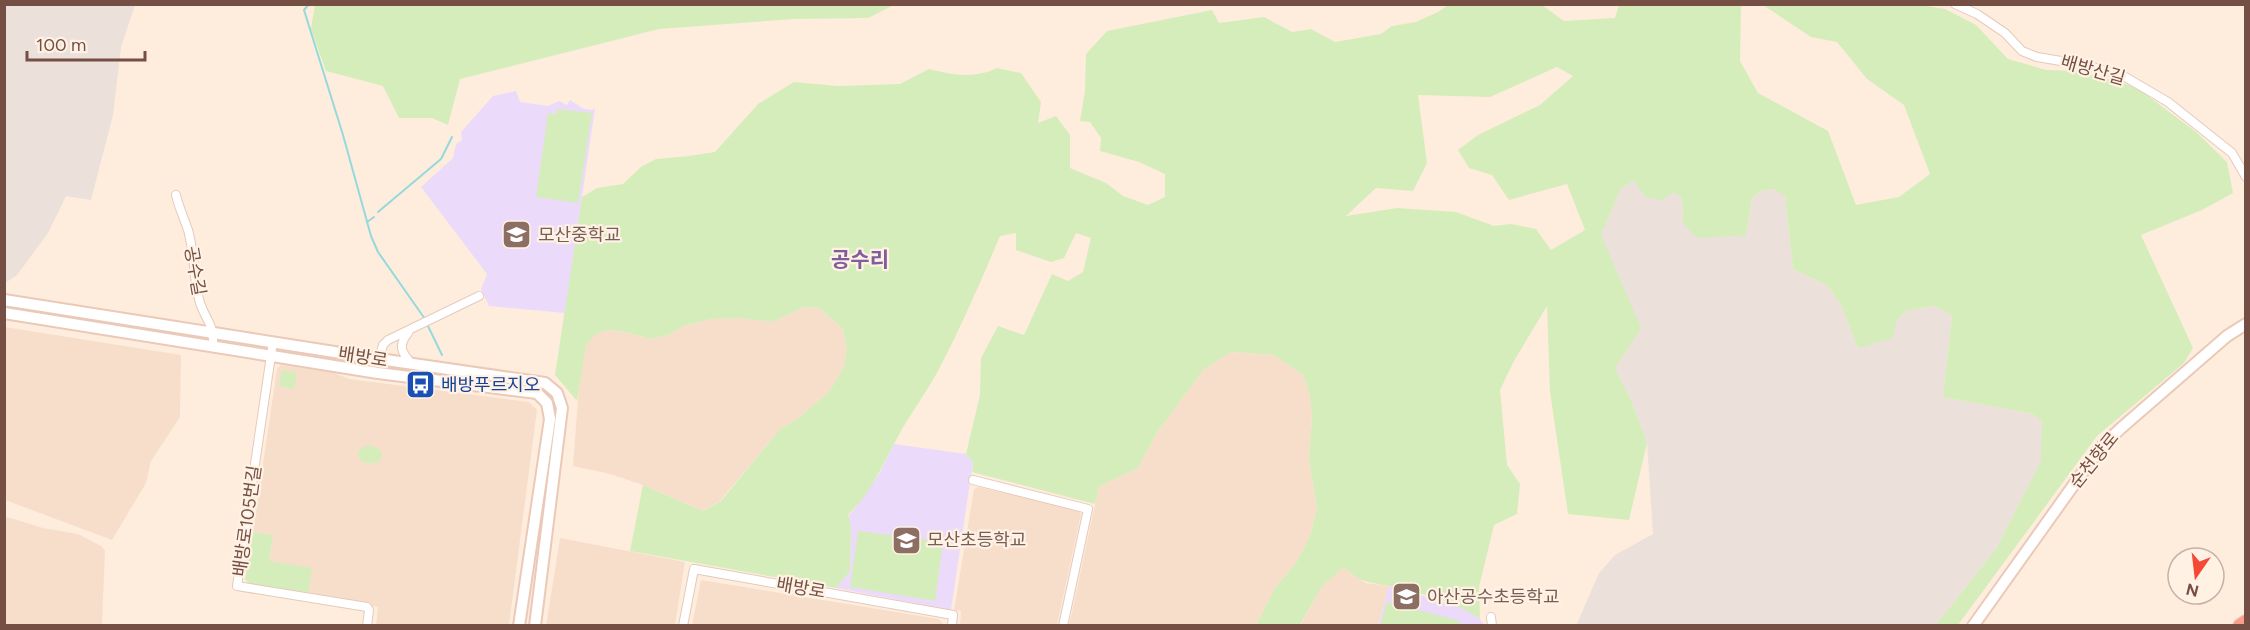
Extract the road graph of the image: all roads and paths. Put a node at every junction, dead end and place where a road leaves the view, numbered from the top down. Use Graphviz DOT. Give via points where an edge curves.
graph roads {
  1 [pos="1955,4"];
  2 [pos="2246,177"];
  3 [pos="176,195"];
  4 [pos="479,296"];
  5 [pos="4,300"];
  6 [pos="4,314"];
  7 [pos="2246,324"];
  8 [pos="408,332"];
  9 [pos="213,333"];
  10 [pos="273,342"];
  11 [pos="213,347"];
  12 [pos="271,357"];
  13 [pos="379,359"];
  14 [pos="412,364"];
  15 [pos="973,480"];
  16 [pos="2246,622"];
  17 [pos="367,626"];
  18 [pos="519,626"];
  19 [pos="535,626"];
  20 [pos="683,626"];
  21 [pos="952,626"];
  22 [pos="1064,626"];
  23 [pos="1973,626"];
  24 [pos="2240,626"];
  1 -- 2 [label="street, 배방산길" via="2005,33 2022,51 2122,75 2168,102 2232,153"];
  3 -- 9 [label="street, 공수길" via="188,230 200,304"];
  4 -- 8 [label="street"];
  5 -- 9 [label="street, 배방로"];
  6 -- 11 [label="street, 배방로"];
  7 -- 23 [label="street, 순천향로" via="2227,336 2100,448"];
  8 -- 13 [label="street" via="388,340"];
  8 -- 14 [label="street" via="401,346"];
  9 -- 10 [label="street, 배방로"];
  9 -- 11 [label="street, 공수길"];
  10 -- 12 [label="street, 배방로105번길"];
  10 -- 13 [label="street, 배방로"];
  11 -- 12 [label="street, 배방로"];
  12 -- 17 [label="street, 배방로105번길" via="237,586 367,607"];
  12 -- 18 [label="street, 배방로" via="519,390 537,393 547,402 550,418"];
  13 -- 14 [label="street, 배방로"];
  14 -- 19 [label="street, 배방로" via="545,383 557,393 562,408 561,427"];
  15 -- 22 [label="street" via="1088,508"];
  16 -- 24 [label="highway"];
  20 -- 21 [label="street, 배방로" via="694,569 953,615"];
}
